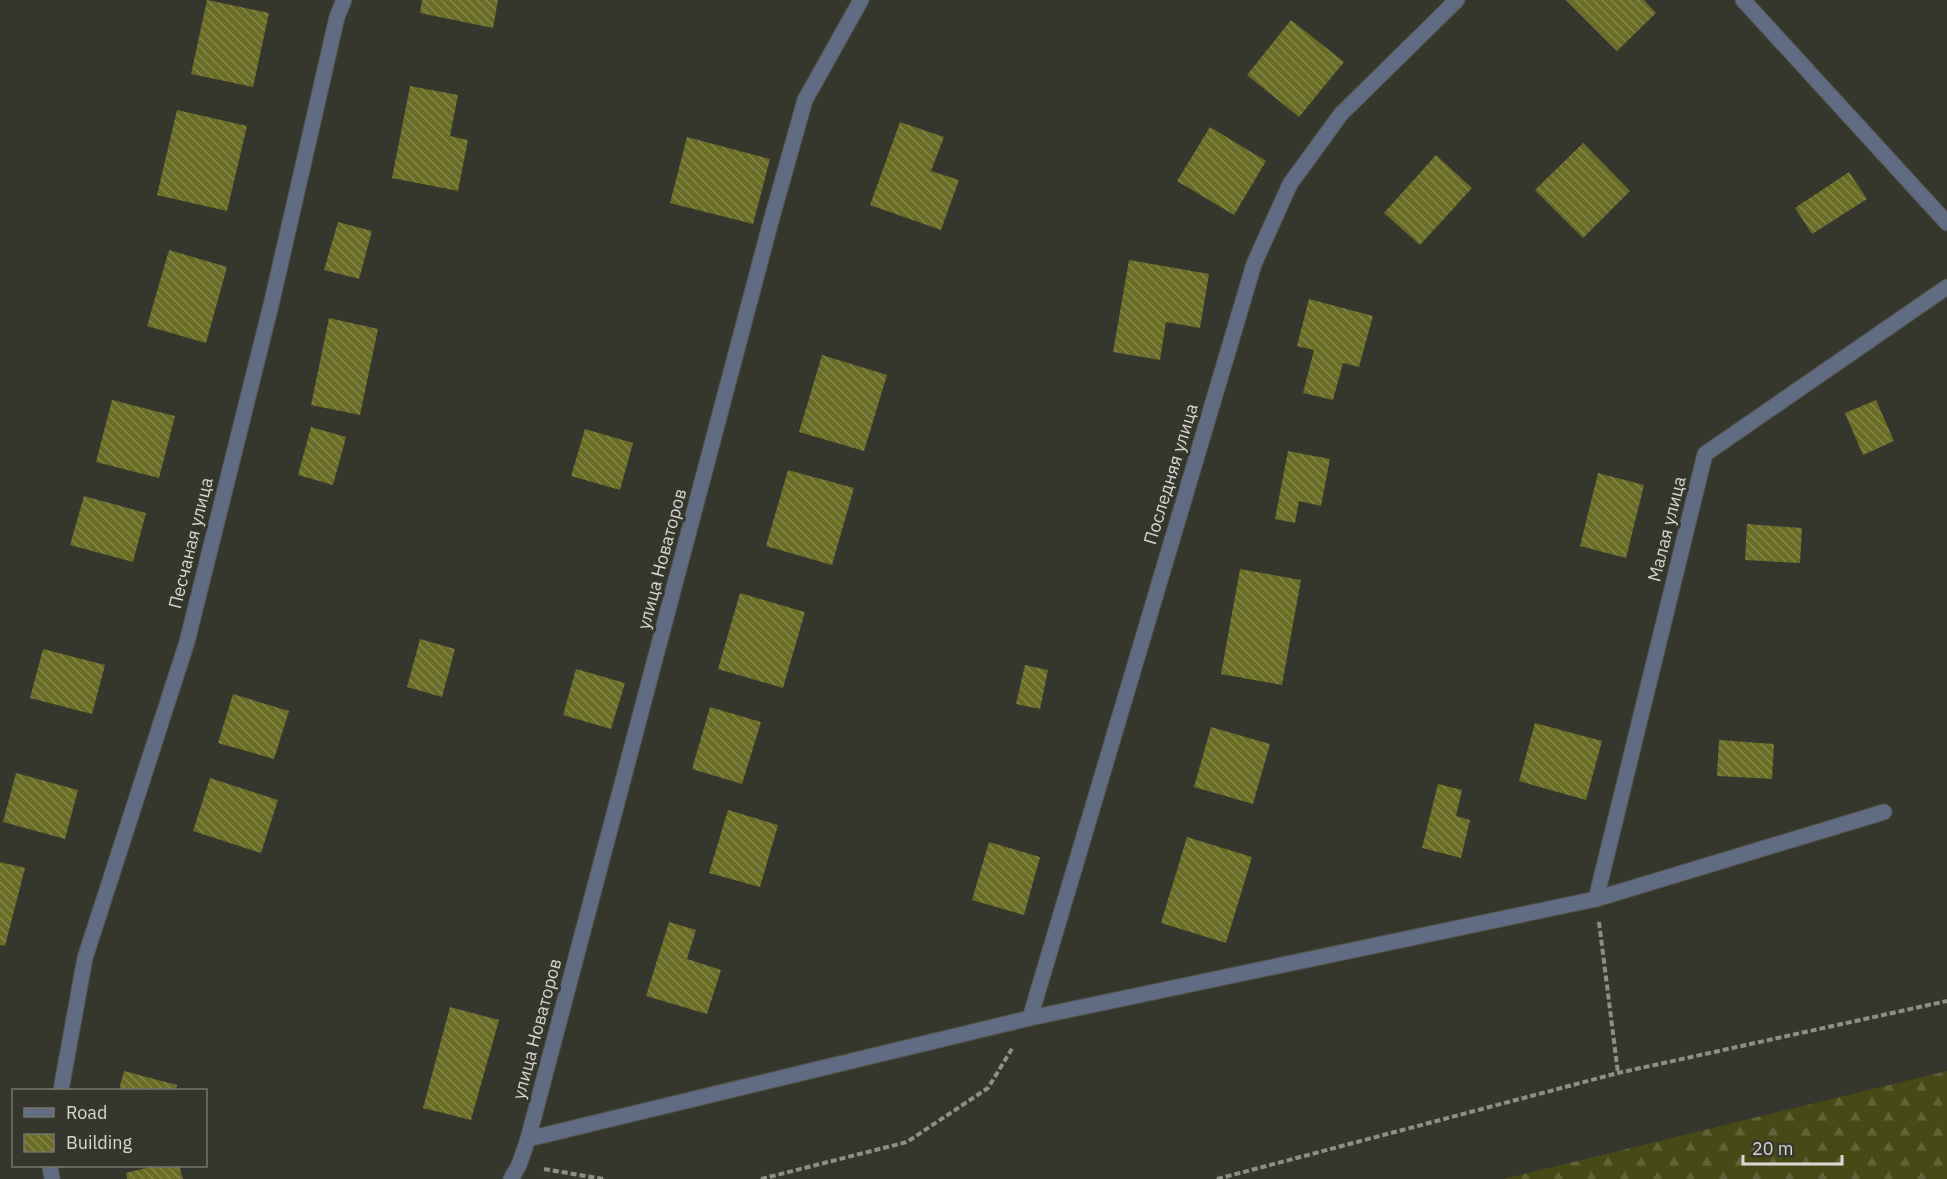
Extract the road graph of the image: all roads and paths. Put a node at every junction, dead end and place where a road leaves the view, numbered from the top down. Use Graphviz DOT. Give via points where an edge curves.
graph roads {
  1 [pos="344,0"];
  2 [pos="861,0"];
  3 [pos="1457,0"];
  4 [pos="1743,0"];
  5 [pos="1947,223"];
  6 [pos="1947,287"];
  7 [pos="1884,812"];
  8 [pos="1596,899"];
  9 [pos="1947,1001"];
  10 [pos="1030,1018"];
  11 [pos="1618,1073"];
  12 [pos="61,1089"];
  13 [pos="528,1139"];
  14 [pos="519,1165"];
  15 [pos="511,1179"];
  16 [pos="603,1179"];
  17 [pos="761,1179"];
  18 [pos="1217,1179"];
  1 -- 12 [label="street, Песчаная улица" via="187,642 85,958"];
  2 -- 13 [label="street, улица Новаторов" via="805,100"];
  3 -- 10 [label="street, Последняя улица" via="1341,114 1290,184 1254,264"];
  4 -- 5 [label="street"];
  6 -- 8 [label="street, Малая улица" via="1705,454"];
  7 -- 8 [label="street"];
  8 -- 10 [label="street"];
  8 -- 11 [label="path"];
  9 -- 11 [label="path"];
  10 -- 13 [label="street"];
  10 -- 17 [label="path" via="988,1088 906,1142"];
  11 -- 18 [label="path"];
  13 -- 14 [label="street, улица Новаторов"];
  14 -- 15 [label="street, улица Новаторов"];
  14 -- 16 [label="path"];
}
